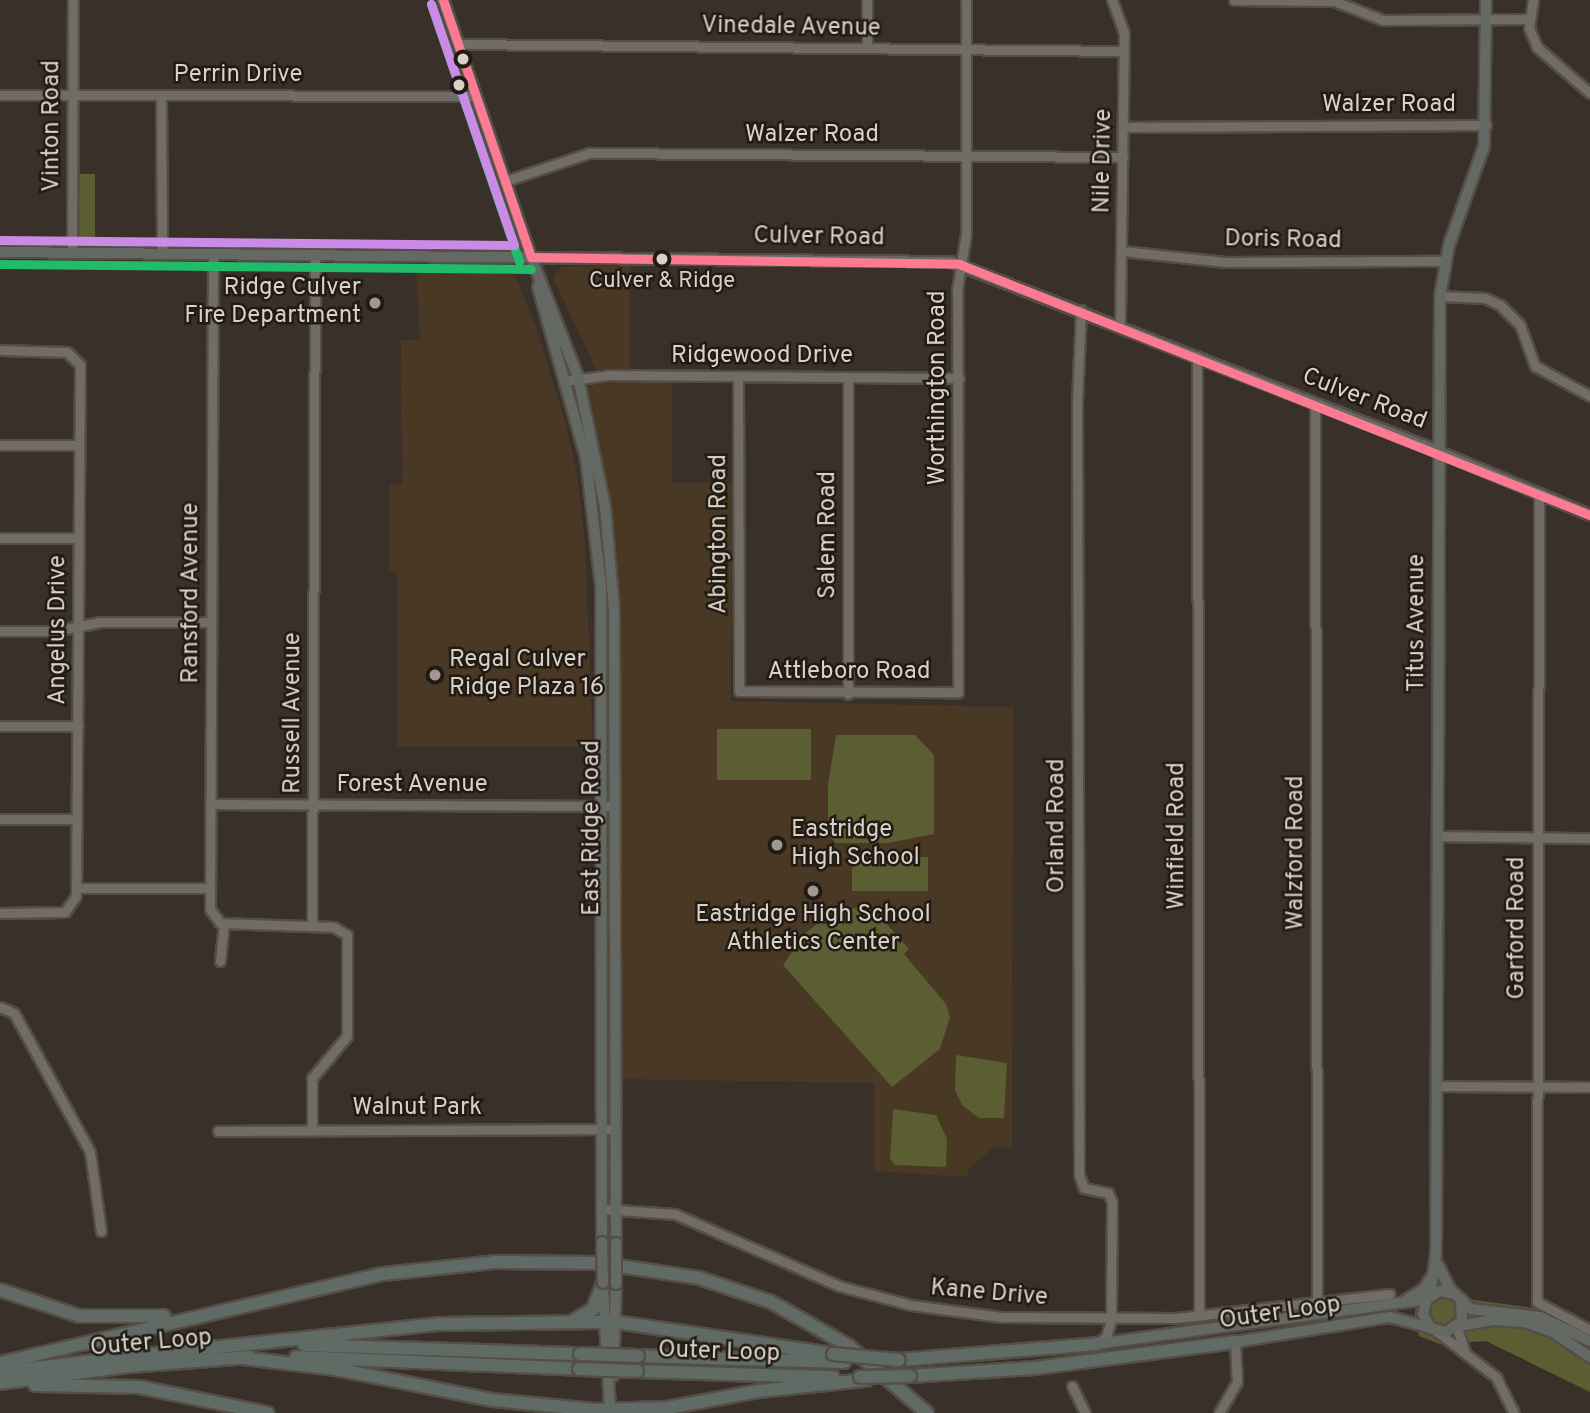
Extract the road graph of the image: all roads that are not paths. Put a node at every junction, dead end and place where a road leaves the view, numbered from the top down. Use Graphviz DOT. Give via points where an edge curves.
graph roads {
  1 [pos="73,0"];
  2 [pos="443,0"];
  3 [pos="867,0"];
  4 [pos="967,0"];
  5 [pos="1112,0"];
  6 [pos="1234,0"];
  7 [pos="1486,0"];
  8 [pos="1533,0"];
  9 [pos="1486,19"];
  10 [pos="1528,19"];
  11 [pos="458,44"];
  12 [pos="867,48"];
  13 [pos="966,50"];
  14 [pos="1124,51"];
  15 [pos="1588,88"];
  16 [pos="0,94"];
  17 [pos="72,96"];
  18 [pos="162,96"];
  19 [pos="476,96"];
  20 [pos="1486,125"];
  21 [pos="1124,127"];
  22 [pos="966,156"];
  23 [pos="1123,157"];
  24 [pos="505,181"];
  25 [pos="1122,251"];
  26 [pos="0,252"];
  27 [pos="72,252"];
  28 [pos="162,253"];
  29 [pos="213,254"];
  30 [pos="315,254"];
  31 [pos="531,257"];
  32 [pos="1445,261"];
  33 [pos="959,264"];
  34 [pos="1440,296"];
  35 [pos="1081,310"];
  36 [pos="1120,326"];
  37 [pos="0,350"];
  38 [pos="1197,356"];
  39 [pos="738,376"];
  40 [pos="578,377"];
  41 [pos="848,377"];
  42 [pos="960,378"];
  43 [pos="565,381"];
  44 [pos="1590,396"];
  45 [pos="1315,403"];
  46 [pos="0,445"];
  47 [pos="78,445"];
  48 [pos="1439,452"];
  49 [pos="1539,494"];
  50 [pos="1590,515"];
  51 [pos="0,538"];
  52 [pos="78,538"];
  53 [pos="211,622"];
  54 [pos="78,626"];
  55 [pos="0,631"];
  56 [pos="739,691"];
  57 [pos="958,692"];
  58 [pos="848,694"];
  59 [pos="0,726"];
  60 [pos="78,726"];
  61 [pos="210,804"];
  62 [pos="313,805"];
  63 [pos="601,806"];
  64 [pos="613,806"];
  65 [pos="0,819"];
  66 [pos="76,819"];
  67 [pos="1438,836"];
  68 [pos="1538,837"];
  69 [pos="1590,838"];
  70 [pos="76,888"];
  71 [pos="210,888"];
  72 [pos="0,913"];
  73 [pos="224,924"];
  74 [pos="312,926"];
  75 [pos="220,961"];
  76 [pos="0,1007"];
  77 [pos="1437,1086"];
  78 [pos="1537,1087"];
  79 [pos="1590,1087"];
  80 [pos="312,1129"];
  81 [pos="602,1129"];
  82 [pos="615,1129"];
  83 [pos="218,1131"];
  84 [pos="602,1209"];
  85 [pos="616,1209"];
  86 [pos="101,1231"];
  87 [pos="1436,1258"];
  88 [pos="609,1283"];
  89 [pos="0,1290"];
  90 [pos="271,1297"];
  91 [pos="1429,1298"];
  92 [pos="1458,1298"];
  93 [pos="1390,1300"];
  94 [pos="1317,1303"];
  95 [pos="1199,1317"];
  96 [pos="1111,1320"];
  97 [pos="565,1321"];
  98 [pos="609,1322"];
  99 [pos="1458,1327"];
  100 [pos="1435,1331"];
  101 [pos="1590,1331"];
  102 [pos="1130,1339"];
  103 [pos="1590,1341"];
  104 [pos="1236,1342"];
  105 [pos="1096,1344"];
  106 [pos="210,1348"];
  107 [pos="1590,1357"];
  108 [pos="243,1358"];
  109 [pos="899,1360"];
  110 [pos="1473,1361"];
  111 [pos="0,1363"];
  112 [pos="0,1372"];
  113 [pos="863,1379"];
  114 [pos="0,1386"];
  115 [pos="1072,1386"];
  116 [pos="610,1412"];
  117 [pos="267,1413"];
  118 [pos="927,1413"];
  119 [pos="1085,1413"];
  120 [pos="1219,1413"];
  121 [pos="1514,1413"];
  1 -- 17 [label="street, Vinton Road"];
  2 -- 11 [label="main road, East Ridge Road"];
  3 -- 12 [label="street"];
  4 -- 13 [label="street, Worthington Road"];
  5 -- 14 [label="street, Nile Drive" via="1123,26"];
  6 -- 9 [label="street" via="1334,1 1383,20"];
  7 -- 9 [label="main road, Titus Avenue"];
  8 -- 10 [label="street"];
  9 -- 10 [label="street"];
  9 -- 20 [label="main road, Titus Avenue"];
  10 -- 15 [label="street" via="1537,47"];
  11 -- 12 [label="street, Vinedale Avenue"];
  11 -- 19 [label="main road, East Ridge Road"];
  12 -- 13 [label="street, Vinedale Avenue"];
  13 -- 14 [label="street, Vinedale Avenue"];
  13 -- 22 [label="street, Worthington Road"];
  14 -- 21 [label="street, Nile Drive"];
  16 -- 17 [label="street, Perrin Drive"];
  17 -- 18 [label="street, Perrin Drive"];
  17 -- 27 [label="street, Vinton Road"];
  18 -- 19 [label="street, Perrin Drive"];
  18 -- 28 [label="street"];
  19 -- 24 [label="main road, East Ridge Road"];
  20 -- 21 [label="street, Walzer Road"];
  20 -- 32 [label="main road, Titus Avenue" via="1480,163"];
  21 -- 23 [label="street, Nile Drive"];
  22 -- 23 [label="street, Walzer Road"];
  22 -- 24 [label="street, Walzer Road" via="589,153"];
  22 -- 33 [label="street, Worthington Road" via="966,234"];
  23 -- 25 [label="street, Nile Drive"];
  24 -- 31 [label="main road, East Ridge Road"];
  25 -- 32 [label="street, Doris Road" via="1225,262"];
  25 -- 36 [label="street, Nile Drive"];
  26 -- 27 [label="main road, Culver Road"];
  27 -- 28 [label="main road, Culver Road"];
  28 -- 29 [label="main road, Culver Road"];
  29 -- 30 [label="main road, Culver Road"];
  29 -- 53 [label="street, Ransford Avenue"];
  30 -- 31 [label="main road, Culver Road"];
  30 -- 62 [label="street, Russell Avenue"];
  31 -- 33 [label="main road, Culver Road"];
  31 -- 40 [label="main road, East Ridge Road"];
  31 -- 43 [label="main road, East Ridge Road"];
  32 -- 34 [label="main road, Titus Avenue"];
  33 -- 35 [label="main road, Culver Road"];
  33 -- 42 [label="street, Worthington Road"];
  34 -- 44 [label="street" via="1485,298 1500,304 1520,325 1535,366"];
  34 -- 48 [label="main road, Titus Avenue"];
  35 -- 36 [label="main road, Culver Road"];
  35 -- 96 [label="street, Orland Road" via="1077,400 1079,1175 1084,1188 1108,1193 1112,1202"];
  36 -- 38 [label="main road, Culver Road"];
  37 -- 47 [label="street, Angelus Drive" via="57,351 76,357 80,365"];
  38 -- 45 [label="main road, Culver Road"];
  38 -- 95 [label="street, Winfield Road"];
  39 -- 40 [label="street, Ridgewood Drive"];
  39 -- 41 [label="street, Ridgewood Drive"];
  39 -- 56 [label="street, Abington Road"];
  40 -- 43 [label="street, Ridgewood Drive"];
  40 -- 64 [label="main road, East Ridge Road" via="598,460 610,545"];
  41 -- 42 [label="street, Ridgewood Drive"];
  41 -- 58 [label="street, Salem Road"];
  42 -- 57 [label="street, Worthington Road"];
  43 -- 63 [label="main road, East Ridge Road" via="586,458 598,548"];
  45 -- 48 [label="main road, Culver Road"];
  45 -- 94 [label="street, Walzford Road"];
  46 -- 47 [label="street"];
  47 -- 52 [label="street, Angelus Drive"];
  48 -- 49 [label="main road, Culver Road"];
  48 -- 67 [label="main road, Titus Avenue"];
  49 -- 50 [label="main road, Culver Road"];
  49 -- 68 [label="street, Garford Road"];
  51 -- 52 [label="street"];
  52 -- 54 [label="street, Angelus Drive"];
  53 -- 54 [label="street"];
  53 -- 61 [label="street, Ransford Avenue"];
  54 -- 55 [label="street" via="55,631"];
  54 -- 60 [label="street, Angelus Drive"];
  56 -- 58 [label="street, Attleboro Road"];
  57 -- 58 [label="street, Attleboro Road"];
  59 -- 60 [label="street"];
  60 -- 66 [label="street, Angelus Drive"];
  61 -- 62 [label="street, Forest Avenue"];
  61 -- 71 [label="street, Ransford Avenue"];
  62 -- 63 [label="street, Forest Avenue"];
  62 -- 74 [label="street, Russell Avenue"];
  63 -- 64 [label="street, Forest Avenue"];
  63 -- 81 [label="main road, East Ridge Road"];
  64 -- 82 [label="main road, East Ridge Road"];
  65 -- 66 [label="street"];
  66 -- 70 [label="street, Angelus Drive"];
  67 -- 68 [label="street"];
  67 -- 77 [label="main road, Titus Avenue"];
  68 -- 69 [label="street"];
  68 -- 78 [label="street, Garford Road"];
  70 -- 71 [label="street"];
  70 -- 72 [label="street" via="75,902 65,912"];
  71 -- 73 [label="street, Ransford Avenue" via="211,914"];
  73 -- 74 [label="street"];
  73 -- 75 [label="street"];
  74 -- 80 [label="street" via="342,929 349,942 346,1039 312,1078"];
  76 -- 86 [label="street" via="14,1013 90,1152"];
  77 -- 78 [label="street"];
  77 -- 87 [label="main road, Titus Avenue"];
  78 -- 79 [label="street"];
  78 -- 101 [label="street, Garford Road" via="1536,1302"];
  80 -- 81 [label="street, Walnut Park"];
  80 -- 83 [label="street, Walnut Park"];
  81 -- 82 [label="street, Walnut Park"];
  81 -- 84 [label="main road, East Ridge Road"];
  82 -- 85 [label="main road, East Ridge Road"];
  84 -- 85 [label="street, Kane Drive"];
  84 -- 88 [label="main road, East Ridge Road, bridge"];
  85 -- 88 [label="main road, East Ridge Road, bridge"];
  85 -- 96 [label="street, Kane Drive" via="676,1213 839,1286 911,1305 1001,1317"];
  87 -- 91 [label="main road, Titus Avenue"];
  87 -- 92 [label="main road, Titus Avenue"];
  87 -- 93 [label="main road" via="1424,1289"];
  88 -- 97 [label="highway" via="591,1311"];
  88 -- 98 [label="main road, East Ridge Road"];
  89 -- 90 [label="highway" via="54,1311 117,1320"];
  90 -- 111 [label="highway"];
  90 -- 118 [label="highway" via="395,1272 484,1263 560,1261 662,1270 736,1288 806,1319 860,1354"];
  91 -- 92 [label="main road" via="1440,1291"];
  91 -- 93 [label="main road, Outer Loop"];
  91 -- 100 [label="main road" via="1424,1318"];
  92 -- 99 [label="main road" via="1464,1315"];
  92 -- 103 [label="main road" via="1478,1312 1545,1318"];
  93 -- 94 [label="street, Kane Drive"];
  93 -- 102 [label="main road, Outer Loop"];
  94 -- 95 [label="street, Kane Drive"];
  95 -- 96 [label="street, Kane Drive"];
  96 -- 102 [label="street" via="1118,1335"];
  96 -- 105 [label="street" via="1106,1337"];
  97 -- 98 [label="highway"];
  97 -- 106 [label="highway" via="431,1325"];
  98 -- 109 [label="highway, bridge"];
  98 -- 116 [label="main road, East Ridge Road"];
  99 -- 100 [label="main road"];
  99 -- 107 [label="main road" via="1494,1320 1529,1323 1553,1332"];
  99 -- 110 [label="street" via="1460,1344"];
  100 -- 104 [label="main road, Outer Loop" via="1386,1318"];
  100 -- 110 [label="street"];
  102 -- 105 [label="main road, Outer Loop"];
  104 -- 113 [label="highway, Outer Loop, bridge" via="1034,1368"];
  104 -- 120 [label="street" via="1238,1379"];
  105 -- 109 [label="highway, Outer Loop"];
  106 -- 109 [label="highway, Outer Loop, bridge" via="329,1345 844,1363"];
  106 -- 112 [label="highway, Outer Loop"];
  108 -- 113 [label="highway, Outer Loop, bridge" via="357,1358"];
  108 -- 114 [label="highway, Outer Loop" via="130,1366"];
  108 -- 116 [label="highway" via="336,1369 503,1402"];
  110 -- 121 [label="street" via="1496,1377"];
  113 -- 116 [label="highway"];
  114 -- 117 [label="highway" via="122,1386"];
  115 -- 119 [label="street"];
}
